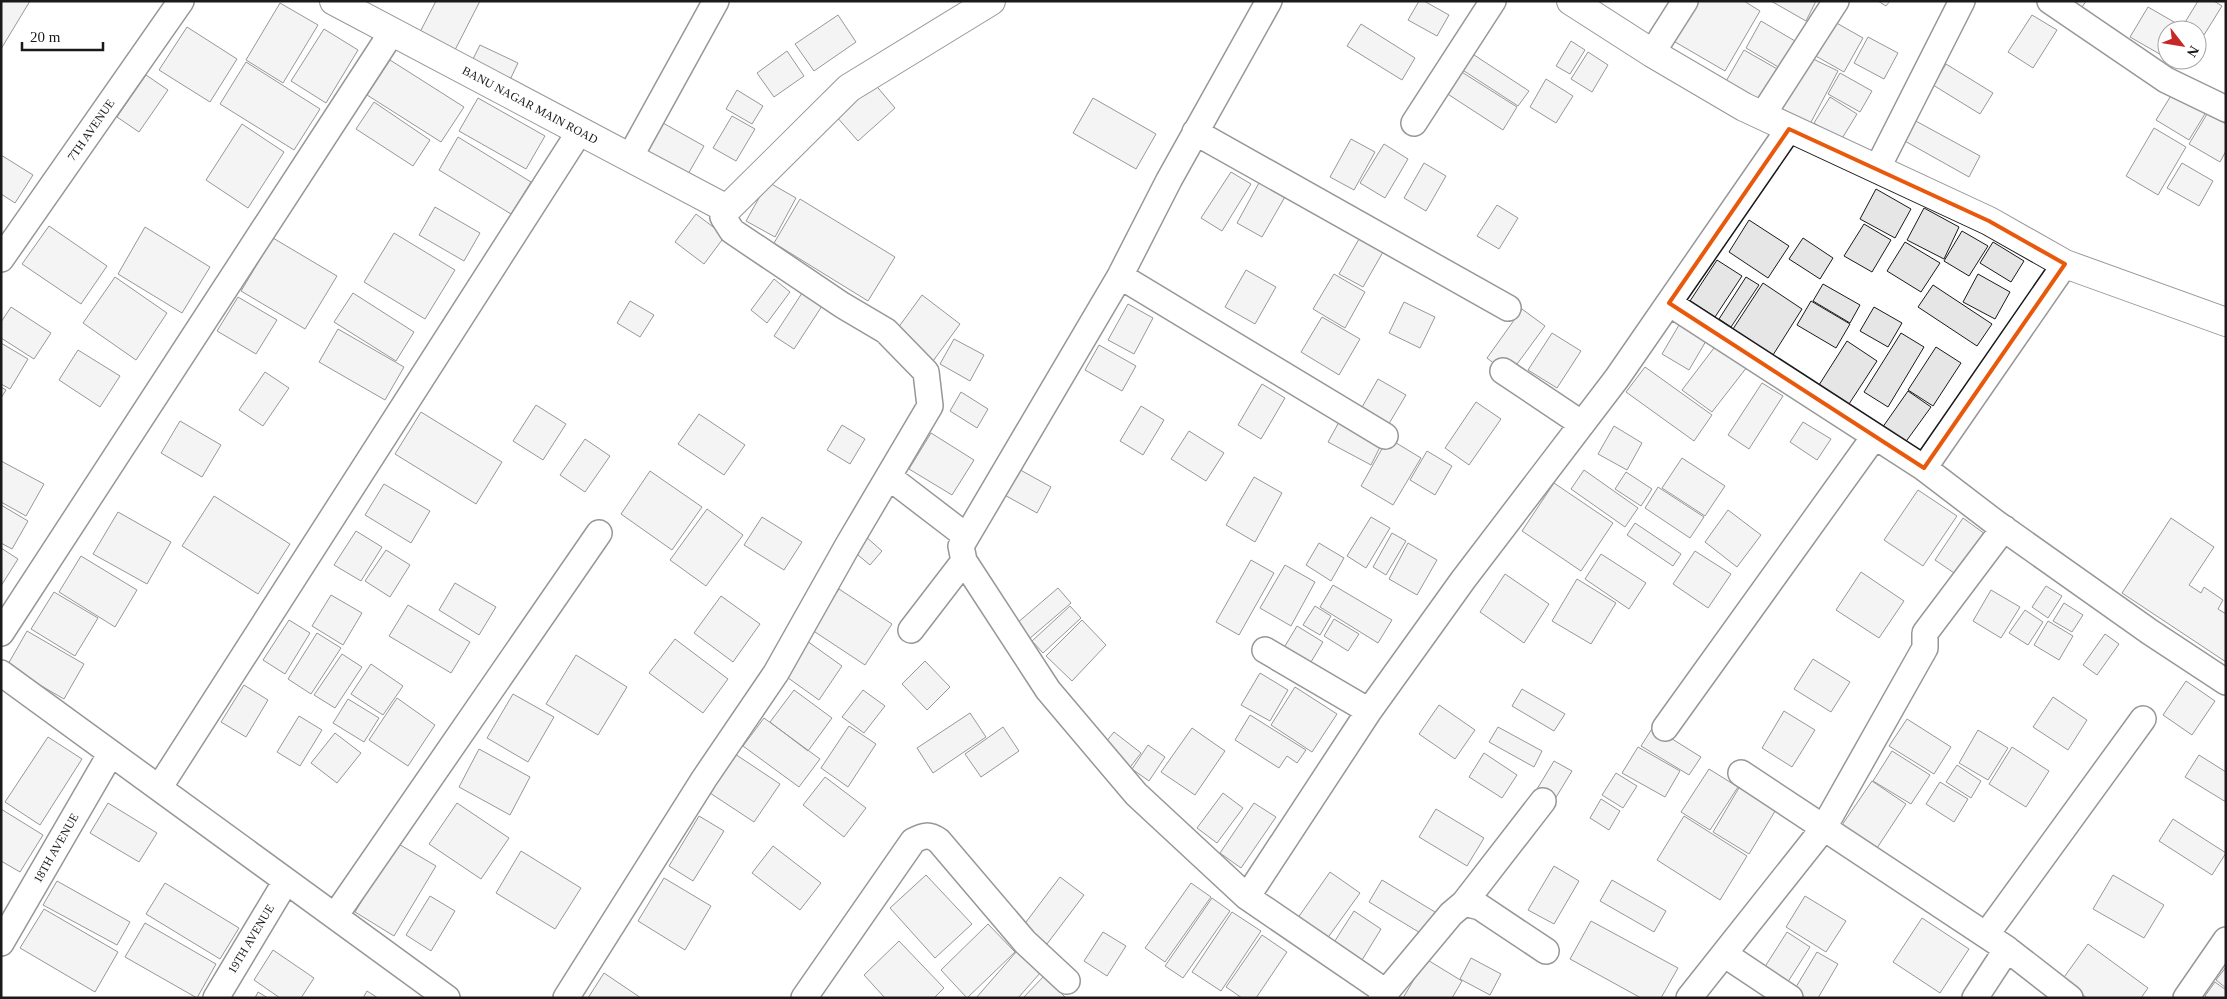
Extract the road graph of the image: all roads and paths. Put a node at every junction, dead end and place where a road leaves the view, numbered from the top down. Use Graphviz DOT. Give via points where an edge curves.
graph roads {
  1 [pos="180,1"];
  2 [pos="334,1"];
  3 [pos="716,1"];
  4 [pos="991,1"];
  5 [pos="1269,1"];
  6 [pos="1493,1"];
  7 [pos="1571,1"];
  8 [pos="1686,1"];
  9 [pos="1836,1"];
  10 [pos="1962,1"];
  11 [pos="2050,1"];
  12 [pos="392,32"];
  13 [pos="1652,53"];
  14 [pos="2226,108"];
  15 [pos="1762,116"];
  16 [pos="1414,123"];
  17 [pos="1789,129"];
  18 [pos="580,131"];
  19 [pos="1195,132"];
  20 [pos="630,158"];
  21 [pos="1877,169"];
  22 [pos="727,208"];
  23 [pos="1,259"];
  24 [pos="2065,264"];
  25 [pos="1120,276"];
  26 [pos="1669,303"];
  27 [pos="1508,308"];
  28 [pos="2226,322"];
  29 [pos="1504,371"];
  30 [pos="1582,424"];
  31 [pos="1385,436"];
  32 [pos="1874,437"];
  33 [pos="1924,468"];
  34 [pos="889,477"];
  35 [pos="2004,528"];
  36 [pos="599,533"];
  37 [pos="966,536"];
  38 [pos="964,561"];
  39 [pos="910,630"];
  40 [pos="1,633"];
  41 [pos="1265,650"];
  42 [pos="1,673"];
  43 [pos="2226,682"];
  44 [pos="1369,711"];
  45 [pos="2143,719"];
  46 [pos="1665,728"];
  47 [pos="110,753"];
  48 [pos="1741,773"];
  49 [pos="159,788"];
  50 [pos="1543,800"];
  51 [pos="1823,829"];
  52 [pos="286,881"];
  53 [pos="1247,897"];
  54 [pos="1464,903"];
  55 [pos="335,916"];
  56 [pos="1986,935"];
  57 [pos="2226,940"];
  58 [pos="1,943"];
  59 [pos="2007,949"];
  60 [pos="1546,951"];
  61 [pos="1724,954"];
  62 [pos="1067,981"];
  63 [pos="1384,995"];
  64 [pos="216,998"];
  65 [pos="447,998"];
  66 [pos="566,998"];
  67 [pos="804,998"];
  68 [pos="1689,998"];
  69 [pos="1790,998"];
  70 [pos="1975,998"];
  71 [pos="2070,998"];
  72 [pos="2186,998"];
  1 -- 23 [label="street, 7TH AVENUE"];
  2 -- 12 [label="street, BANU NAGAR MAIN ROAD"];
  3 -- 20 [label="street"];
  4 -- 22 [label="street" via="849,88"];
  5 -- 19 [label="street"];
  6 -- 16 [label="street"];
  7 -- 13 [label="street"];
  8 -- 13 [label="street"];
  9 -- 15 [label="street"];
  10 -- 21 [label="street"];
  11 -- 14 [label="street" via="2166,80"];
  12 -- 18 [label="street, BANU NAGAR MAIN ROAD"];
  12 -- 40 [label="street"];
  13 -- 15 [label="street"];
  15 -- 17 [label="street"];
  17 -- 21 [label="street"];
  17 -- 26 [label="street"];
  18 -- 20 [label="street, BANU NAGAR MAIN ROAD"];
  18 -- 49 [label="street"];
  19 -- 25 [label="street"];
  19 -- 27 [label="street"];
  20 -- 22 [label="street, BANU NAGAR MAIN ROAD"];
  21 -- 24 [label="street" via="1989,221"];
  22 -- 34 [label="street" via="723,217 732,231 886,331 926,372 930,406"];
  24 -- 28 [label="street"];
  24 -- 33 [label="street"];
  25 -- 31 [label="street"];
  25 -- 37 [label="street"];
  26 -- 30 [label="street"];
  26 -- 32 [label="street"];
  29 -- 30 [label="street"];
  30 -- 44 [label="street" via="1463,580"];
  32 -- 33 [label="street"];
  32 -- 46 [label="street"];
  33 -- 35 [label="street"];
  34 -- 37 [label="street"];
  34 -- 66 [label="street" via="776,673 704,779"];
  35 -- 43 [label="street"];
  35 -- 51 [label="street" via="1925,633 1925,648"];
  36 -- 55 [label="street"];
  37 -- 38 [label="street" via="961,546"];
  38 -- 39 [label="street"];
  38 -- 53 [label="street" via="1048,690 1088,739 1136,794"];
  41 -- 44 [label="street"];
  42 -- 47 [label="street"];
  44 -- 53 [label="street"];
  45 -- 56 [label="street"];
  47 -- 49 [label="street"];
  47 -- 58 [label="street, 18TH AVENUE"];
  48 -- 51 [label="street"];
  49 -- 52 [label="street"];
  50 -- 54 [label="street"];
  51 -- 56 [label="street"];
  51 -- 61 [label="street"];
  52 -- 55 [label="street"];
  52 -- 64 [label="street, 19TH AVENUE"];
  53 -- 63 [label="street"];
  54 -- 60 [label="street" via="1480,907"];
  54 -- 63 [label="street" via="1451,914"];
  55 -- 65 [label="street"];
  56 -- 59 [label="street"];
  57 -- 72 [label="street"];
  59 -- 70 [label="street"];
  59 -- 71 [label="street"];
  61 -- 68 [label="street"];
  61 -- 69 [label="street"];
  62 -- 67 [label="street" via="1025,942 939,841 931,835 923,835 913,841"];
}
